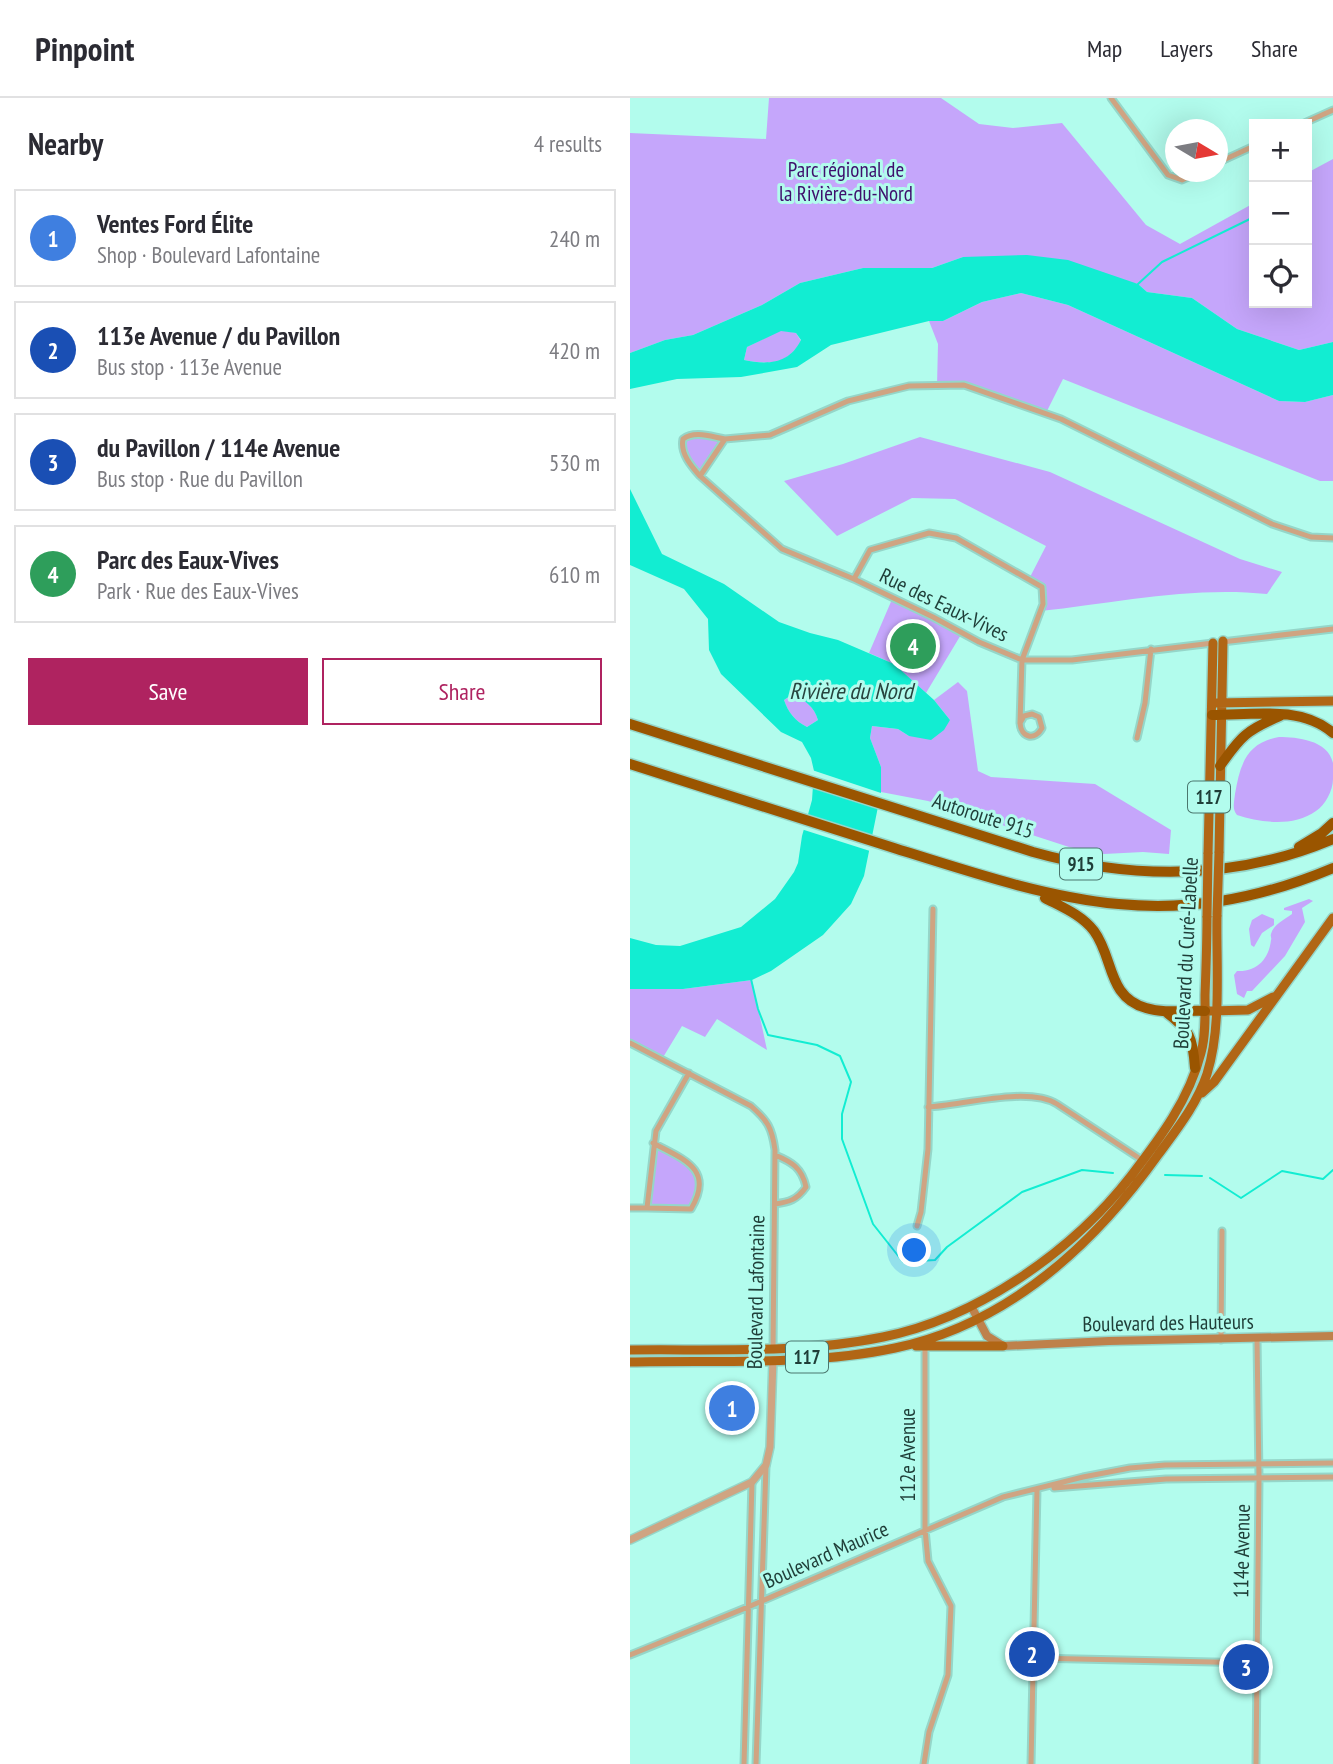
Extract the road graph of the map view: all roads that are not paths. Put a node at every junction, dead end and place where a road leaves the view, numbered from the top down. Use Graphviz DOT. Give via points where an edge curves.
graph roads {
  1 [pos="1111,98"];
  2 [pos="1333,110"];
  3 [pos="1312,119"];
  4 [pos="1249,148"];
  5 [pos="1228,158"];
  6 [pos="1165,171"];
  7 [pos="725,439"];
  8 [pos="700,476"];
  9 [pos="1333,538"];
  10 [pos="854,579"];
  11 [pos="1333,629"];
  12 [pos="1218,642"];
  13 [pos="1151,649"];
  14 [pos="1022,660"];
  15 [pos="1333,701"];
  16 [pos="1217,709"];
  17 [pos="1281,715"];
  18 [pos="1020,723"];
  19 [pos="630,724"];
  20 [pos="1333,733"];
  21 [pos="1137,738"];
  22 [pos="630,764"];
  23 [pos="1220,766"];
  24 [pos="1333,823"];
  25 [pos="1333,839"];
  26 [pos="1213,853"];
  27 [pos="1284,856"];
  28 [pos="1333,868"];
  29 [pos="1033,890"];
  30 [pos="933,909"];
  31 [pos="1333,918"];
  32 [pos="1276,995"];
  33 [pos="1210,1011"];
  34 [pos="1166,1012"];
  35 [pos="630,1043"];
  36 [pos="1195,1068"];
  37 [pos="689,1073"];
  38 [pos="1198,1097"];
  39 [pos="928,1107"];
  40 [pos="653,1143"];
  41 [pos="775,1154"];
  42 [pos="1146,1163"];
  43 [pos="775,1204"];
  44 [pos="630,1208"];
  45 [pos="647,1209"];
  46 [pos="917,1226"];
  47 [pos="1222,1231"];
  48 [pos="971,1306"];
  49 [pos="978,1319"];
  50 [pos="1333,1336"];
  51 [pos="1257,1339"];
  52 [pos="1221,1340"];
  53 [pos="925,1346"];
  54 [pos="1003,1346"];
  55 [pos="773,1348"];
  56 [pos="894,1348"];
  57 [pos="630,1350"];
  58 [pos="773,1360"];
  59 [pos="630,1362"];
  60 [pos="1333,1463"];
  61 [pos="1259,1464"];
  62 [pos="766,1465"];
  63 [pos="1178,1465"];
  64 [pos="1333,1477"];
  65 [pos="1259,1478"];
  66 [pos="1176,1479"];
  67 [pos="752,1482"];
  68 [pos="1037,1490"];
  69 [pos="925,1529"];
  70 [pos="630,1540"];
  71 [pos="760,1602"];
  72 [pos="748,1607"];
  73 [pos="630,1655"];
  74 [pos="1033,1658"];
  75 [pos="1257,1663"];
  76 [pos="745,1708"];
  77 [pos="757,1708"];
  78 [pos="744,1764"];
  79 [pos="756,1764"];
  80 [pos="924,1764"];
  81 [pos="1031,1764"];
  82 [pos="1256,1764"];
  1 -- 6 [label="street"];
  2 -- 3 [label="street"];
  4 -- 5 [label="street"];
  7 -- 8 [label="street"];
  7 -- 8 [label="street, Rue des Eaux-Vives" via="697,434 683,439 690,465"];
  7 -- 9 [label="street, Rue des Eaux-Vives" via="770,435 848,401 909,386 964,385 1061,419 1272,524 1311,537"];
  8 -- 10 [label="street, Rue des Eaux-Vives" via="782,550"];
  10 -- 14 [label="street, Rue des Eaux-Vives"];
  10 -- 14 [label="street" via="870,550 929,533 956,538 1042,587 1043,604"];
  11 -- 12 [label="street, Rue des Eaux-Vives"];
  12 -- 13 [label="street, Rue des Eaux-Vives"];
  12 -- 16 [label="main road, 117"];
  13 -- 14 [label="street, Rue des Eaux-Vives" via="1072,660"];
  13 -- 21 [label="street"];
  14 -- 18 [label="street"];
  15 -- 16 [label="main road"];
  16 -- 17 [label="highway"];
  16 -- 23 [label="main road, Boulevard du Curé-Labelle"];
  16 -- 26 [label="main road, Boulevard du Curé-Labelle / 117"];
  17 -- 20 [label="highway" via="1309,719"];
  17 -- 23 [label="highway" via="1248,731"];
  18 -- 18 [label="street" via="1027,736 1038,734 1042,727 1039,717 1032,714"];
  19 -- 27 [label="highway, Autoroute 915 / 915" via="1033,852 1110,869 1192,872"];
  22 -- 29 [label="highway, 915"];
  23 -- 26 [label="main road, Boulevard du Curé-Labelle"];
  24 -- 27 [label="highway"];
  25 -- 27 [label="highway, Autoroute 915 / 915"];
  26 -- 33 [label="main road, Boulevard du Curé-Labelle, bridge"];
  28 -- 29 [label="highway, 915" via="1256,894 1185,905 1107,904"];
  29 -- 34 [label="highway" via="1092,928 1126,998"];
  30 -- 39 [label="street"];
  31 -- 32 [label="main road"];
  32 -- 33 [label="main road" via="1248,1010"];
  32 -- 38 [label="main road" via="1214,1082"];
  33 -- 34 [label="highway"];
  33 -- 36 [label="main road, Boulevard du Curé-Labelle / 117"];
  33 -- 38 [label="main road, Boulevard du Curé-Labelle" via="1211,1057"];
  34 -- 36 [label="highway" via="1191,1037"];
  35 -- 37 [label="street, Boulevard Lafontaine"];
  36 -- 42 [label="main road, Boulevard du Curé-Labelle / 117" via="1179,1108"];
  37 -- 40 [label="street"];
  37 -- 41 [label="street, Boulevard Lafontaine" via="763,1116 772,1130"];
  38 -- 42 [label="main road, Boulevard du Curé-Labelle / 117"];
  39 -- 42 [label="street" via="1042,1097"];
  39 -- 46 [label="street" via="928,1149"];
  40 -- 45 [label="street"];
  40 -- 45 [label="street" via="692,1164 699,1175 697,1199 691,1209"];
  41 -- 43 [label="street, Boulevard Lafontaine"];
  41 -- 43 [label="street, Boulevard Lafontaine" via="793,1163 806,1187 799,1197"];
  42 -- 48 [label="main road, Boulevard du Curé-Labelle / 117" via="1058,1250"];
  42 -- 49 [label="main road, Boulevard du Curé-Labelle / 117" via="1097,1231 1069,1257"];
  43 -- 55 [label="street, Boulevard Lafontaine"];
  44 -- 45 [label="street"];
  47 -- 52 [label="street"];
  48 -- 49 [label="main road"];
  48 -- 55 [label="main road, Boulevard du Curé-Labelle / 117" via="942,1320 883,1337"];
  49 -- 54 [label="main road" via="990,1339"];
  49 -- 56 [label="main road, Boulevard du Curé-Labelle / 117" via="945,1335"];
  50 -- 51 [label="main road, Boulevard des Hauteurs"];
  51 -- 52 [label="main road, Boulevard des Hauteurs"];
  51 -- 61 [label="street, 114e Avenue"];
  52 -- 54 [label="main road, Boulevard des Hauteurs"];
  53 -- 54 [label="main road"];
  53 -- 56 [label="main road"];
  53 -- 69 [label="street, 112e Avenue"];
  55 -- 57 [label="main road, Boulevard du Curé-Labelle / 117"];
  55 -- 58 [label="street, Boulevard Lafontaine"];
  56 -- 58 [label="main road, Boulevard du Curé-Labelle / 117"];
  58 -- 59 [label="main road, Boulevard du Curé-Labelle / 117"];
  58 -- 62 [label="street, Boulevard Lafontaine"];
  60 -- 61 [label="street, Boulevard Maurice"];
  61 -- 63 [label="street, Boulevard Maurice"];
  61 -- 65 [label="street, 114e Avenue"];
  62 -- 67 [label="street"];
  62 -- 71 [label="street, Boulevard Lafontaine"];
  63 -- 66 [label="street"];
  63 -- 68 [label="street, Boulevard Maurice" via="1083,1476"];
  64 -- 65 [label="street, Boulevard Maurice"];
  65 -- 66 [label="street, Boulevard Maurice"];
  65 -- 75 [label="street, 114e Avenue"];
  66 -- 68 [label="street, Boulevard Maurice"];
  67 -- 70 [label="street"];
  67 -- 72 [label="street"];
  68 -- 69 [label="street, Boulevard Maurice" via="1003,1497"];
  68 -- 74 [label="street"];
  69 -- 71 [label="street, Boulevard Maurice"];
  69 -- 80 [label="street, 112e Avenue" via="928,1561 951,1606 948,1675 929,1732"];
  71 -- 72 [label="street, Boulevard Maurice"];
  71 -- 77 [label="street, Boulevard Lafontaine"];
  72 -- 73 [label="street, Boulevard Maurice"];
  72 -- 76 [label="street"];
  74 -- 75 [label="street"];
  74 -- 81 [label="street"];
  75 -- 82 [label="street, 114e Avenue"];
  76 -- 77 [label="street"];
  76 -- 78 [label="street"];
  77 -- 79 [label="street, Boulevard Lafontaine"];
}
